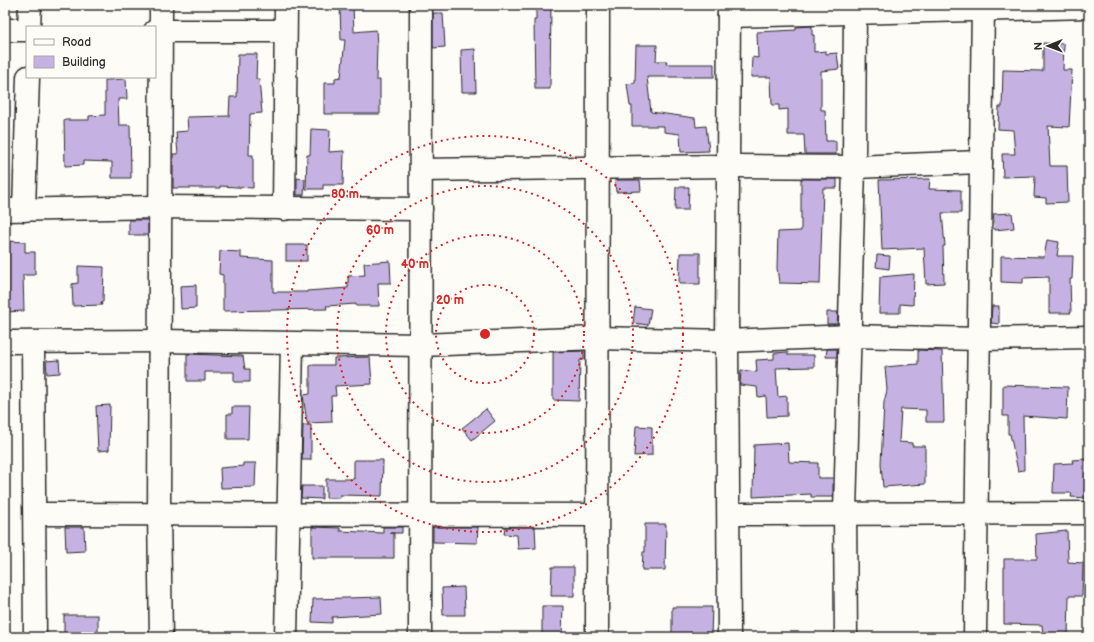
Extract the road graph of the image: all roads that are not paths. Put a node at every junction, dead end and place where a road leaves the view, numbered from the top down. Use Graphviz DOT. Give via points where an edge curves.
graph roads {
  1 [pos="30,5"];
  2 [pos="161,5"];
  3 [pos="286,5"];
  4 [pos="421,5"];
  5 [pos="598,5"];
  6 [pos="1089,7"];
  7 [pos="983,8"];
  8 [pos="855,9"];
  9 [pos="729,11"];
  10 [pos="29,26"];
  11 [pos="5,30"];
  12 [pos="26,30"];
  13 [pos="158,31"];
  14 [pos="285,31"];
  15 [pos="28,78"];
  16 [pos="981,162"];
  17 [pos="727,166"];
  18 [pos="598,167"];
  19 [pos="854,167"];
  20 [pos="421,170"];
  21 [pos="160,207"];
  22 [pos="284,209"];
  23 [pos="421,209"];
  24 [pos="15,210"];
  25 [pos="850,336"];
  26 [pos="1089,337"];
  27 [pos="597,338"];
  28 [pos="980,339"];
  29 [pos="727,340"];
  30 [pos="160,341"];
  31 [pos="5,342"];
  32 [pos="32,342"];
  33 [pos="292,344"];
  34 [pos="421,345"];
  35 [pos="975,512"];
  36 [pos="845,513"];
  37 [pos="1089,513"];
  38 [pos="35,514"];
  39 [pos="159,514"];
  40 [pos="288,514"];
  41 [pos="729,514"];
  42 [pos="419,515"];
  43 [pos="596,515"];
  44 [pos="35,637"];
  45 [pos="161,637"];
  46 [pos="286,637"];
  47 [pos="420,637"];
  48 [pos="597,637"];
  49 [pos="729,637"];
  50 [pos="846,637"];
  51 [pos="975,637"];
  1 -- 10 [label="street"];
  2 -- 13 [label="street"];
  3 -- 14 [label="street"];
  4 -- 20 [label="street"];
  5 -- 18 [label="street"];
  6 -- 7 [label="street"];
  7 -- 8 [label="street"];
  7 -- 16 [label="street"];
  8 -- 9 [label="street"];
  8 -- 19 [label="street"];
  9 -- 17 [label="street"];
  11 -- 12 [label="street"];
  13 -- 14 [label="street"];
  13 -- 21 [label="street"];
  14 -- 22 [label="street"];
  15 -- 24 [label="street"];
  16 -- 19 [label="street"];
  16 -- 28 [label="street"];
  17 -- 18 [label="street"];
  17 -- 19 [label="street"];
  17 -- 29 [label="street"];
  18 -- 20 [label="street"];
  18 -- 27 [label="street"];
  19 -- 25 [label="street"];
  20 -- 23 [label="street"];
  21 -- 22 [label="street"];
  21 -- 24 [label="street"];
  21 -- 30 [label="street"];
  22 -- 23 [label="street"];
  23 -- 34 [label="street"];
  25 -- 28 [label="street"];
  25 -- 29 [label="street"];
  25 -- 36 [label="street"];
  26 -- 28 [label="street"];
  27 -- 29 [label="street"];
  27 -- 34 [label="street"];
  27 -- 43 [label="street"];
  28 -- 35 [label="street"];
  29 -- 41 [label="street"];
  30 -- 32 [label="street"];
  30 -- 33 [label="street"];
  30 -- 39 [label="street"];
  31 -- 32 [label="street"];
  32 -- 38 [label="street"];
  33 -- 34 [label="street"];
  33 -- 40 [label="street"];
  34 -- 42 [label="street"];
  35 -- 36 [label="street"];
  35 -- 37 [label="street"];
  35 -- 51 [label="street"];
  36 -- 41 [label="street"];
  36 -- 50 [label="street"];
  38 -- 39 [label="street"];
  38 -- 44 [label="street"];
  39 -- 40 [label="street"];
  39 -- 45 [label="street"];
  40 -- 42 [label="street"];
  40 -- 46 [label="street"];
  41 -- 49 [label="street"];
  42 -- 43 [label="street"];
  42 -- 47 [label="street"];
  43 -- 48 [label="street"];
}
